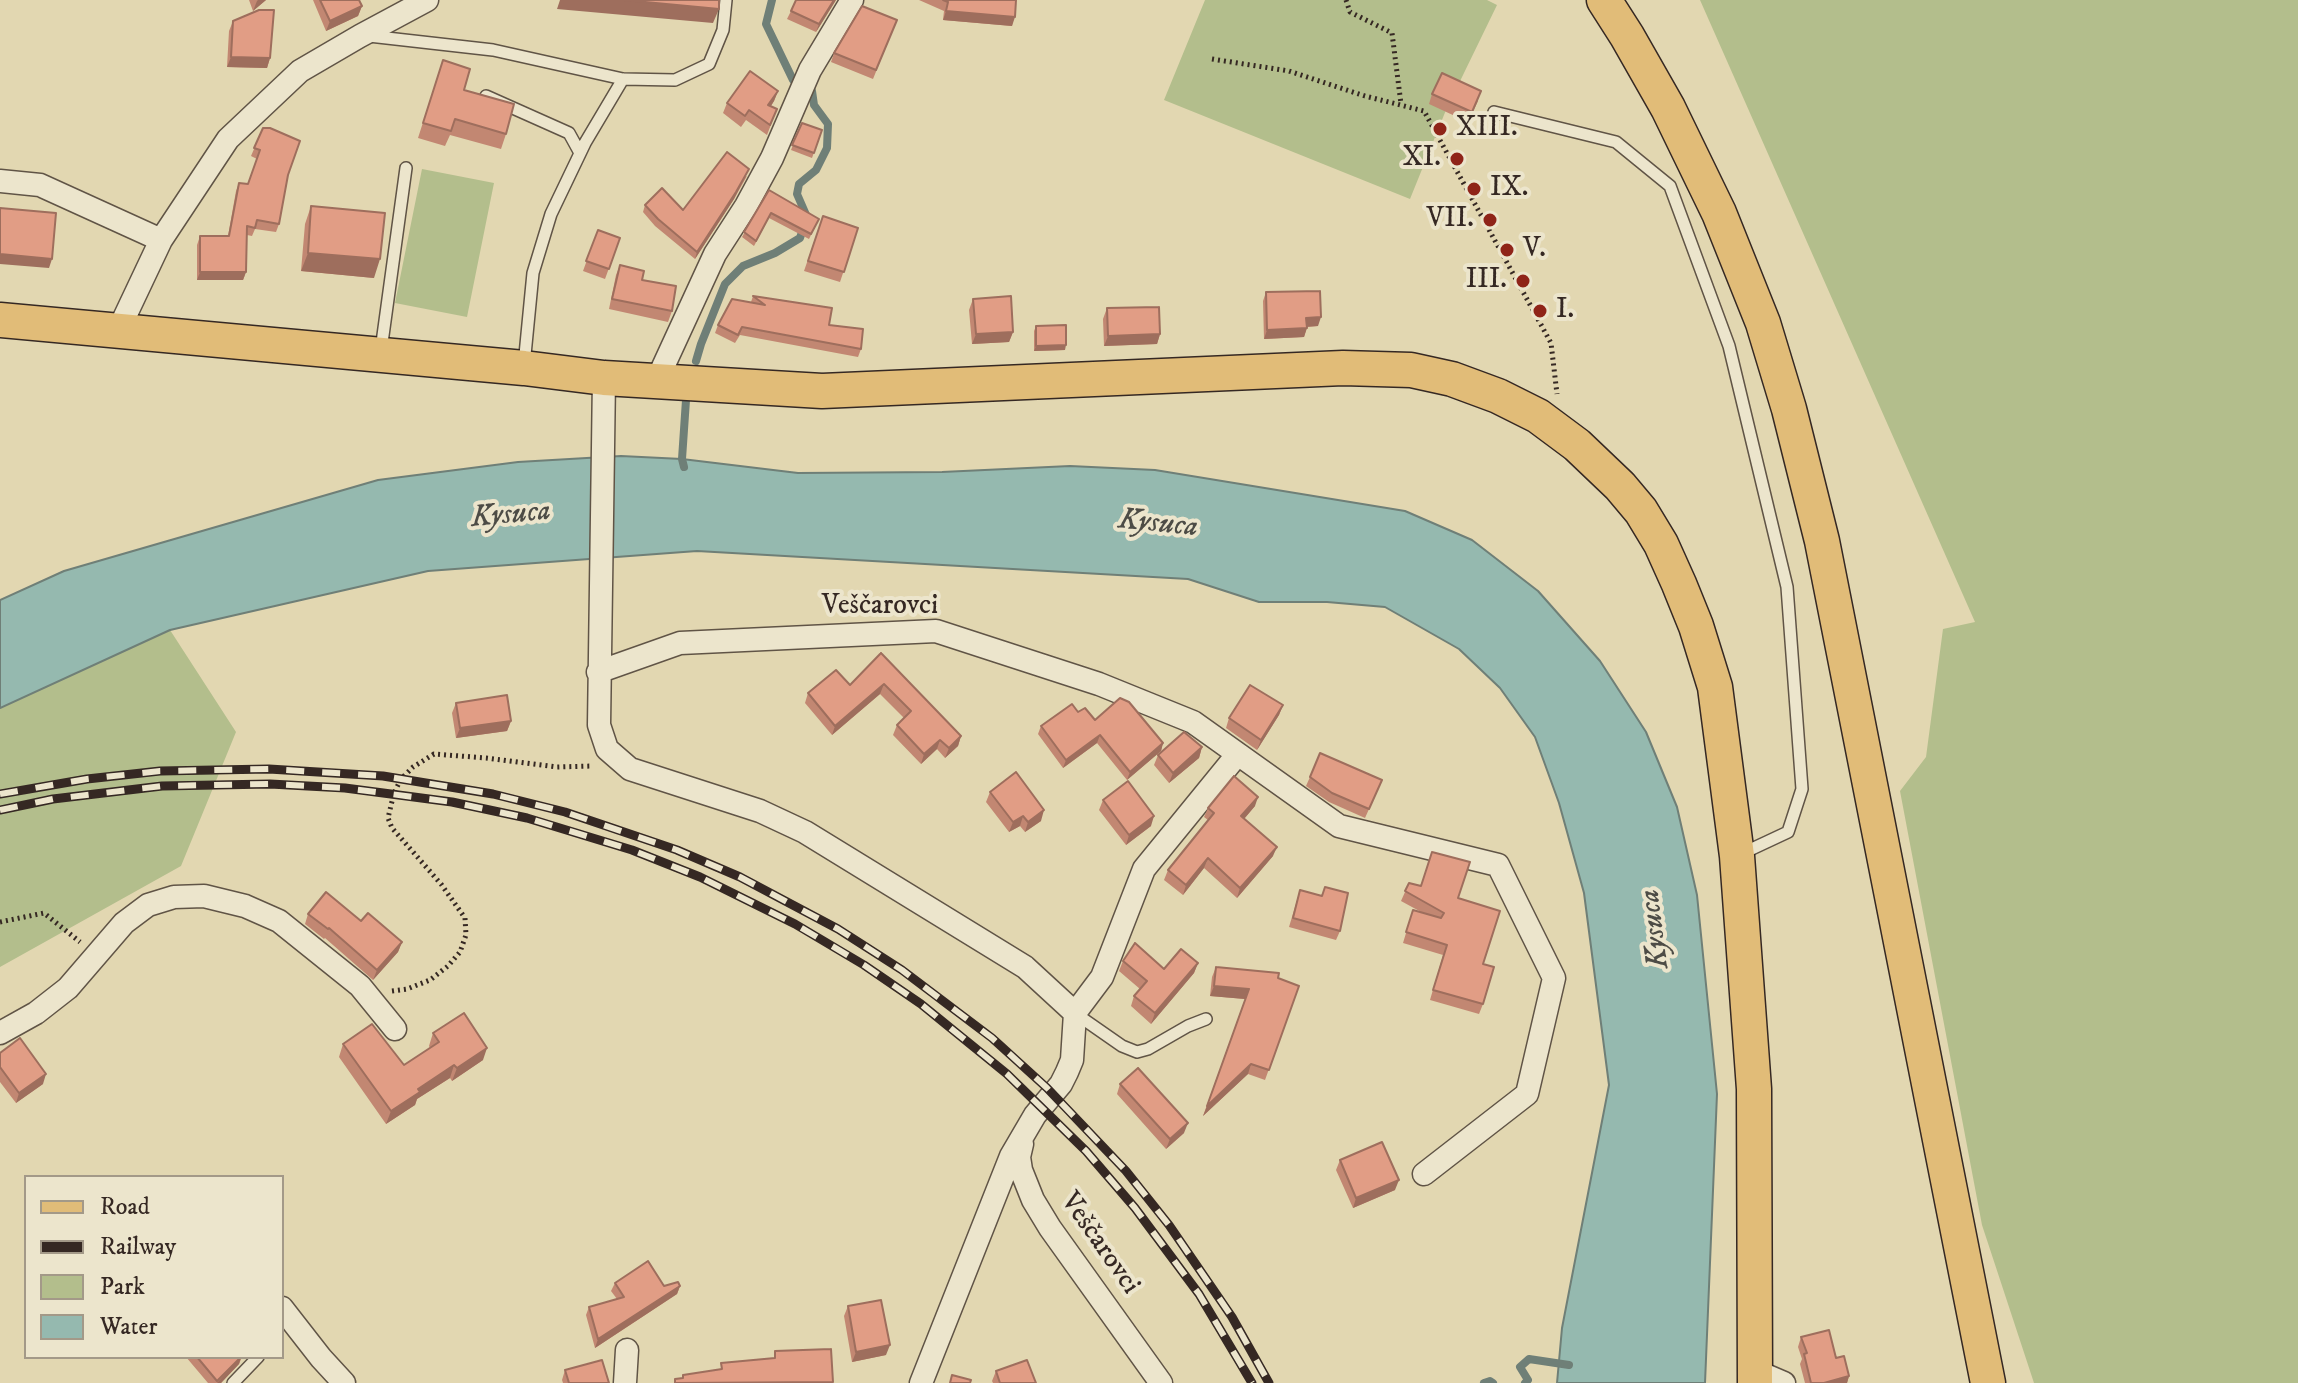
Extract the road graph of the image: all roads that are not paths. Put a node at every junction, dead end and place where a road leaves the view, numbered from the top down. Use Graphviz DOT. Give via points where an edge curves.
graph roads {
  1 [pos="427,0"];
  2 [pos="726,0"];
  3 [pos="852,0"];
  4 [pos="1604,0"];
  5 [pos="360,36"];
  6 [pos="623,79"];
  7 [pos="486,96"];
  8 [pos="1494,112"];
  9 [pos="580,153"];
  10 [pos="406,168"];
  11 [pos="0,181"];
  12 [pos="161,240"];
  13 [pos="0,320"];
  14 [pos="118,331"];
  15 [pos="381,355"];
  16 [pos="524,368"];
  17 [pos="604,378"];
  18 [pos="657,380"];
  19 [pos="598,672"];
  20 [pos="1237,755"];
  21 [pos="1737,856"];
  22 [pos="1075,1013"];
  23 [pos="1206,1019"];
  24 [pos="395,1029"];
  25 [pos="0,1033"];
  26 [pos="1028,1128"];
  27 [pos="1424,1174"];
  28 [pos="286,1320"];
  29 [pos="627,1350"];
  30 [pos="256,1359"];
  31 [pos="1987,1378"];
  32 [pos="1765,1379"];
  33 [pos="233,1383"];
  34 [pos="344,1383"];
  35 [pos="625,1383"];
  36 [pos="921,1383"];
  37 [pos="1161,1383"];
  1 -- 5 [label="street"];
  2 -- 6 [label="lane" via="723,30 709,64 675,80"];
  3 -- 18 [label="street" via="810,70 772,158 715,254"];
  4 -- 31 [label="main road" via="1668,108 1719,213 1763,323 1789,409 1822,541"];
  5 -- 6 [label="lane" via="493,50"];
  5 -- 12 [label="street" via="300,71 228,139"];
  6 -- 9 [label="lane"];
  7 -- 9 [label="lane" via="569,133"];
  8 -- 21 [label="lane" via="1616,142 1670,186 1729,346 1787,587 1802,789 1788,832"];
  9 -- 16 [label="lane" via="551,214 533,273"];
  10 -- 15 [label="lane"];
  11 -- 12 [label="street" via="40,185"];
  12 -- 14 [label="street"];
  13 -- 14 [label="main road"];
  14 -- 15 [label="main road"];
  15 -- 16 [label="main road"];
  16 -- 17 [label="main road"];
  17 -- 18 [label="main road"];
  17 -- 19 [label="street"];
  18 -- 21 [label="main road" via="822,391 1343,368 1411,370 1498,396 1538,416 1620,486 1661,544 1715,687"];
  19 -- 20 [label="street, Veščarovci" via="680,643 936,631 1099,684 1193,722"];
  19 -- 22 [label="street" via="599,725 607,749 630,769 760,811 805,832 1025,967"];
  20 -- 22 [label="street" via="1144,869 1102,977"];
  20 -- 27 [label="street, Veščarovci" via="1339,826 1498,865 1554,978 1527,1094"];
  21 -- 32 [label="main road" via="1754,1089"];
  22 -- 23 [label="lane" via="1137,1052"];
  22 -- 26 [label="street, Veščarovci" via="1072,1060"];
  24 -- 25 [label="street" via="364,991 279,921 204,896 148,905 124,923 68,988"];
  26 -- 36 [label="street, Veščarovci" via="1011,1156"];
  26 -- 37 [label="street, Veščarovci" via="1019,1157 1033,1200"];
  28 -- 34 [label="street"];
  29 -- 35 [label="street"];
  30 -- 33 [label="lane"];
}
